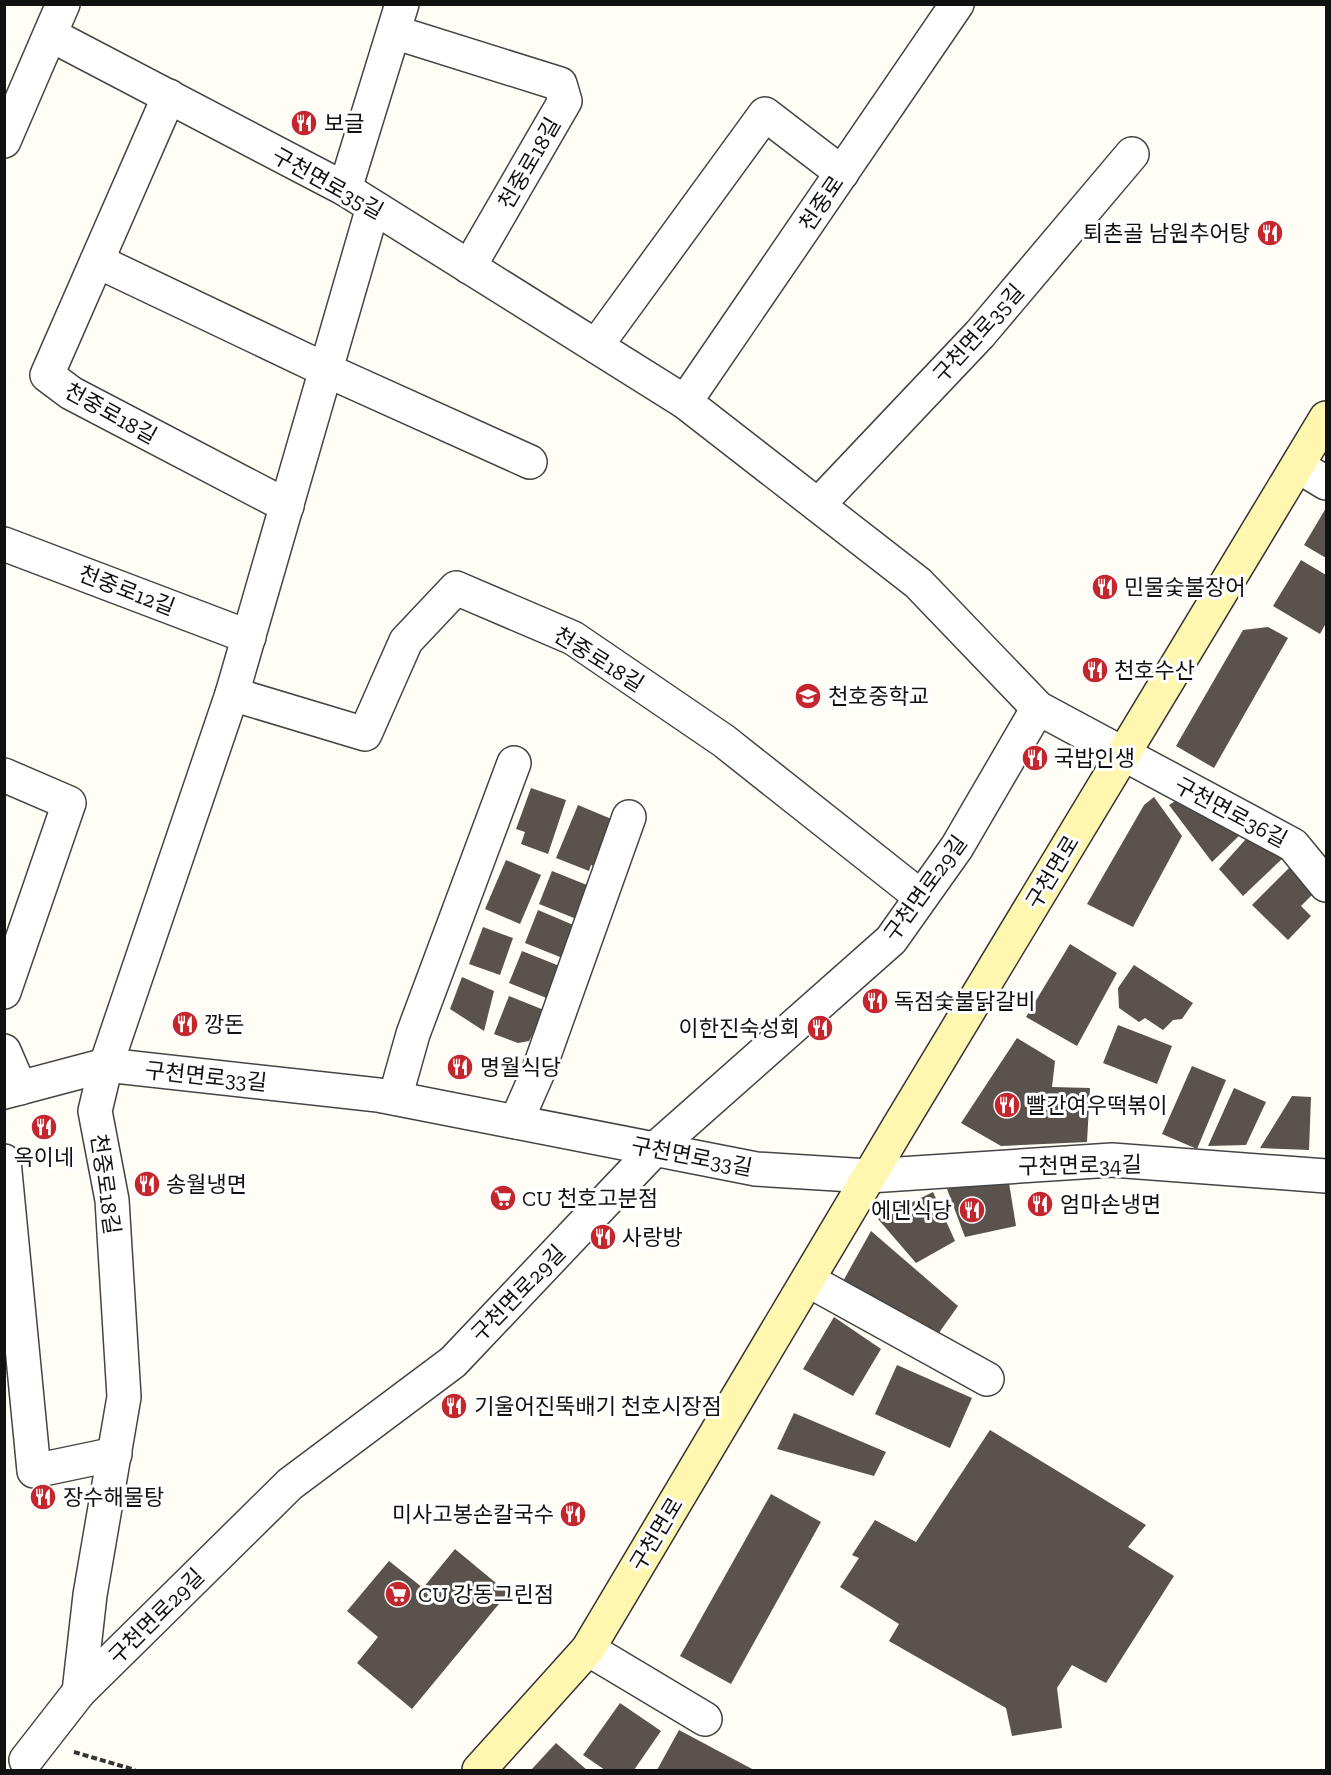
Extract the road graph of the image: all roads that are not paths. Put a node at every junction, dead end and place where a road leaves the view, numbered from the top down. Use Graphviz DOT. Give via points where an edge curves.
graph roads {
  1 [pos="63,4"];
  2 [pos="957,4"];
  3 [pos="398,18"];
  4 [pos="51,35"];
  5 [pos="169,96"];
  6 [pos="4,141"];
  7 [pos="1132,154"];
  8 [pos="842,173"];
  9 [pos="345,189"];
  10 [pos="374,207"];
  11 [pos="97,261"];
  12 [pos="468,267"];
  13 [pos="596,346"];
  14 [pos="326,370"];
  15 [pos="685,402"];
  16 [pos="1326,418"];
  17 [pos="530,462"];
  18 [pos="1298,466"];
  19 [pos="1326,483"];
  20 [pos="818,505"];
  21 [pos="287,506"];
  22 [pos="4,544"];
  23 [pos="249,637"];
  24 [pos="232,694"];
  25 [pos="1038,708"];
  26 [pos="1123,754"];
  27 [pos="514,764"];
  28 [pos="4,775"];
  29 [pos="629,817"];
  30 [pos="1326,885"];
  31 [pos="921,897"];
  32 [pos="4,992"];
  33 [pos="4,1051"];
  34 [pos="106,1065"];
  35 [pos="12,1090"];
  36 [pos="395,1098"];
  37 [pos="516,1122"];
  38 [pos="656,1149"];
  39 [pos="4,1161"];
  40 [pos="869,1176"];
  41 [pos="1326,1176"];
  42 [pos="808,1280"];
  43 [pos="987,1379"];
  44 [pos="115,1454"];
  45 [pos="588,1649"];
  46 [pos="79,1692"];
  47 [pos="705,1719"];
  48 [pos="26,1760"];
  49 [pos="479,1770"];
  1 -- 4 [label="street"];
  2 -- 8 [label="street, 천중로"];
  3 -- 9 [label="street, 천중로18길"];
  3 -- 12 [label="street, 천중로18길" via="560,84 565,101"];
  4 -- 5 [label="street, 구천면로35길"];
  4 -- 6 [label="street"];
  5 -- 9 [label="street, 구천면로35길"];
  5 -- 11 [label="street, 천중로18길"];
  7 -- 20 [label="street, 구천면로35길" via="980,334"];
  8 -- 13 [label="street" via="765,114"];
  8 -- 15 [label="street, 천중로"];
  9 -- 10 [label="street, 구천면로35길"];
  10 -- 12 [label="street, 구천면로35길"];
  10 -- 14 [label="street, 천중로18길"];
  11 -- 14 [label="street"];
  11 -- 21 [label="street, 천중로18길" via="47,375 71,393"];
  12 -- 13 [label="street, 구천면로35길"];
  13 -- 15 [label="street, 구천면로35길"];
  14 -- 17 [label="street"];
  14 -- 21 [label="street, 천중로18길"];
  15 -- 20 [label="street, 구천면로35길"];
  16 -- 18 [label="main road, 구천면로"];
  18 -- 19 [label="street"];
  18 -- 26 [label="main road, 구천면로"];
  20 -- 25 [label="street, 구천면로35길" via="918,583"];
  21 -- 23 [label="street, 천중로18길"];
  22 -- 23 [label="street, 천중로12길"];
  23 -- 24 [label="street, 천중로18길"];
  24 -- 31 [label="street, 천중로18길" via="365,734 406,641 456,588 573,638 724,741"];
  24 -- 34 [label="street, 천중로18길"];
  25 -- 26 [label="street, 구천면로35길"];
  25 -- 31 [label="street, 구천면로29길" via="957,847"];
  26 -- 30 [label="street, 구천면로36길" via="1293,845"];
  26 -- 40 [label="main road, 구천면로"];
  27 -- 36 [label="street" via="413,1034"];
  28 -- 32 [label="street" via="69,802"];
  29 -- 37 [label="street" via="538,1072"];
  31 -- 38 [label="street, 구천면로29길" via="891,940"];
  33 -- 35 [label="street, 구천면로33길"];
  34 -- 35 [label="street, 구천면로33길"];
  34 -- 36 [label="street, 구천면로33길"];
  34 -- 44 [label="street, 천중로18길" via="95,1111 111,1200 124,1397"];
  36 -- 37 [label="street, 구천면로33길"];
  37 -- 38 [label="street, 구천면로33길"];
  38 -- 40 [label="street, 구천면로33길" via="756,1169"];
  38 -- 46 [label="street, 구천면로29길" via="453,1362 290,1484"];
  39 -- 44 [label="street" via="34,1471"];
  40 -- 41 [label="street, 구천면로34길" via="1112,1160"];
  40 -- 42 [label="main road, 구천면로"];
  42 -- 43 [label="street"];
  42 -- 45 [label="main road, 구천면로"];
  44 -- 46 [label="street, 천중로18길" via="90,1595"];
  45 -- 47 [label="street"];
  45 -- 49 [label="main road, 구천면로"];
  46 -- 48 [label="street, 구천면로29길"];
}
